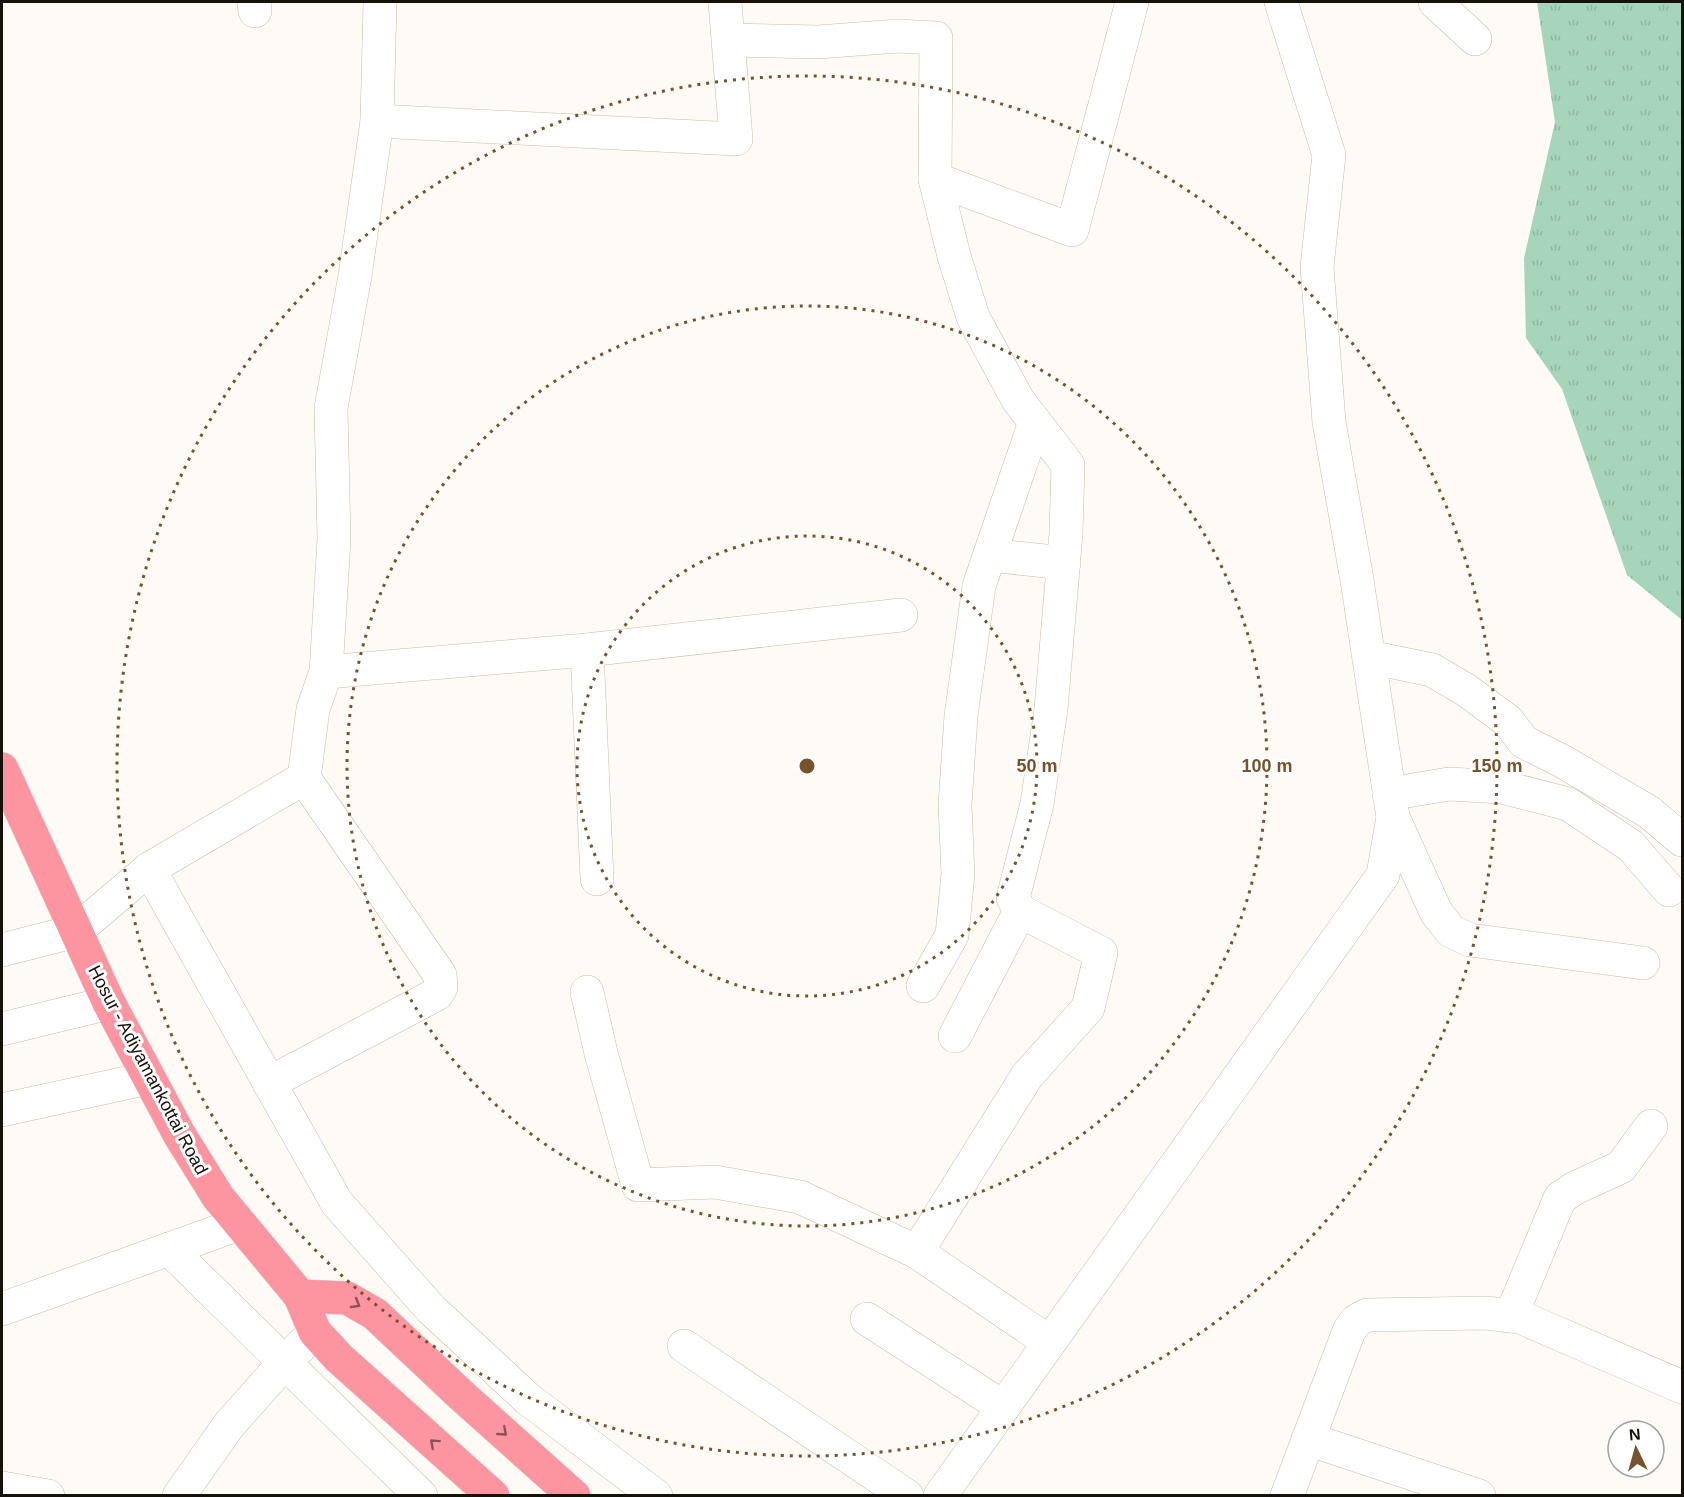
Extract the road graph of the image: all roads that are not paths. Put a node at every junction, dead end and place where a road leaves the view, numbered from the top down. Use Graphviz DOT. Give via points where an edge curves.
graph roads {
  1 [pos="380,2"];
  2 [pos="725,2"];
  3 [pos="1131,2"];
  4 [pos="1281,2"];
  5 [pos="1435,2"];
  6 [pos="1475,39"];
  7 [pos="729,40"];
  8 [pos="377,121"];
  9 [pos="935,179"];
  10 [pos="1035,422"];
  11 [pos="990,555"];
  12 [pos="1064,563"];
  13 [pos="901,615"];
  14 [pos="587,650"];
  15 [pos="1369,657"];
  16 [pos="326,672"];
  17 [pos="2,770"];
  18 [pos="304,778"];
  19 [pos="1391,806"];
  20 [pos="1683,840"];
  21 [pos="149,869"];
  22 [pos="597,879"];
  23 [pos="1669,890"];
  24 [pos="1020,911"];
  25 [pos="76,931"];
  26 [pos="2,950"];
  27 [pos="1643,963"];
  28 [pos="923,986"];
  29 [pos="587,992"];
  30 [pos="109,1003"];
  31 [pos="2,1029"];
  32 [pos="955,1036"];
  33 [pos="149,1078"];
  34 [pos="269,1083"];
  35 [pos="2,1110"];
  36 [pos="1651,1126"];
  37 [pos="238,1224"];
  38 [pos="169,1249"];
  39 [pos="917,1252"];
  40 [pos="300,1296"];
  41 [pos="2,1309"];
  42 [pos="431,1309"];
  43 [pos="1511,1316"];
  44 [pos="867,1319"];
  45 [pos="315,1332"];
  46 [pos="399,1338"];
  47 [pos="1049,1342"];
  48 [pos="684,1347"];
  49 [pos="284,1363"];
  50 [pos="1683,1387"];
  51 [pos="1003,1407"];
  52 [pos="1308,1439"];
  53 [pos="2,1488"];
  54 [pos="48,1496"];
  55 [pos="179,1496"];
  56 [pos="421,1496"];
  57 [pos="493,1496"];
  58 [pos="574,1496"];
  59 [pos="657,1496"];
  60 [pos="907,1496"];
  61 [pos="940,1496"];
  62 [pos="1287,1496"];
  63 [pos="1479,1496"];
  1 -- 8 [label="street"];
  2 -- 7 [label="street"];
  3 -- 9 [label="street" via="1072,230"];
  4 -- 15 [label="street" via="1329,155 1317,267 1329,422"];
  5 -- 6 [label="street"];
  7 -- 8 [label="street" via="736,139"];
  7 -- 9 [label="street" via="936,38"];
  8 -- 16 [label="street" via="331,408 334,539"];
  9 -- 10 [label="street" via="973,317 1018,400"];
  10 -- 11 [label="street"];
  10 -- 12 [label="street" via="1068,465"];
  11 -- 12 [label="street"];
  11 -- 28 [label="street" via="979,586 961,716 955,806 958,874 952,935"];
  12 -- 24 [label="street" via="1038,804 1013,898"];
  13 -- 14 [label="street"];
  14 -- 16 [label="street"];
  14 -- 22 [label="street"];
  15 -- 19 [label="street"];
  15 -- 20 [label="street" via="1432,670 1508,721 1524,742 1649,812"];
  16 -- 18 [label="street" via="313,709"];
  17 -- 25 [label="highway, Hosur - Adiyamankottai Road"];
  18 -- 21 [label="street"];
  18 -- 34 [label="street" via="440,975 441,987 437,994"];
  19 -- 23 [label="street" via="1449,784 1502,787 1568,804 1631,846"];
  19 -- 27 [label="street" via="1436,912 1451,931 1470,940"];
  19 -- 47 [label="street" via="1383,875"];
  21 -- 25 [label="street"];
  21 -- 34 [label="street"];
  24 -- 32 [label="street"];
  24 -- 39 [label="street" via="1101,953 1088,1008 1027,1077"];
  25 -- 26 [label="street"];
  25 -- 30 [label="highway, Hosur - Adiyamankottai Road"];
  29 -- 39 [label="street" via="638,1185 715,1182 800,1197"];
  30 -- 31 [label="street"];
  30 -- 33 [label="highway, Hosur - Adiyamankottai Road"];
  33 -- 35 [label="street"];
  33 -- 37 [label="highway, Hosur - Adiyamankottai Road" via="178,1134"];
  34 -- 42 [label="street" via="336,1203"];
  36 -- 43 [label="street" via="1621,1167 1560,1198"];
  37 -- 38 [label="street"];
  37 -- 40 [label="highway, Hosur - Adiyamankottai Road"];
  38 -- 41 [label="street"];
  38 -- 49 [label="street"];
  39 -- 47 [label="street"];
  40 -- 45 [label="highway, Hosur - Adiyamankottai Road"];
  40 -- 46 [label="highway, one-way" via="347,1298 375,1314"];
  42 -- 46 [label="street"];
  42 -- 59 [label="street" via="528,1399"];
  43 -- 50 [label="street"];
  43 -- 52 [label="street" via="1367,1315 1356,1321"];
  44 -- 51 [label="street"];
  45 -- 49 [label="street"];
  57 -- 45 [label="highway, one-way"];
  46 -- 58 [label="highway, one-way"];
  47 -- 51 [label="street"];
  48 -- 60 [label="street"];
  49 -- 55 [label="street" via="229,1425"];
  49 -- 56 [label="street"];
  51 -- 61 [label="street"];
  52 -- 62 [label="street"];
  52 -- 63 [label="street"];
  53 -- 54 [label="street"];
}
